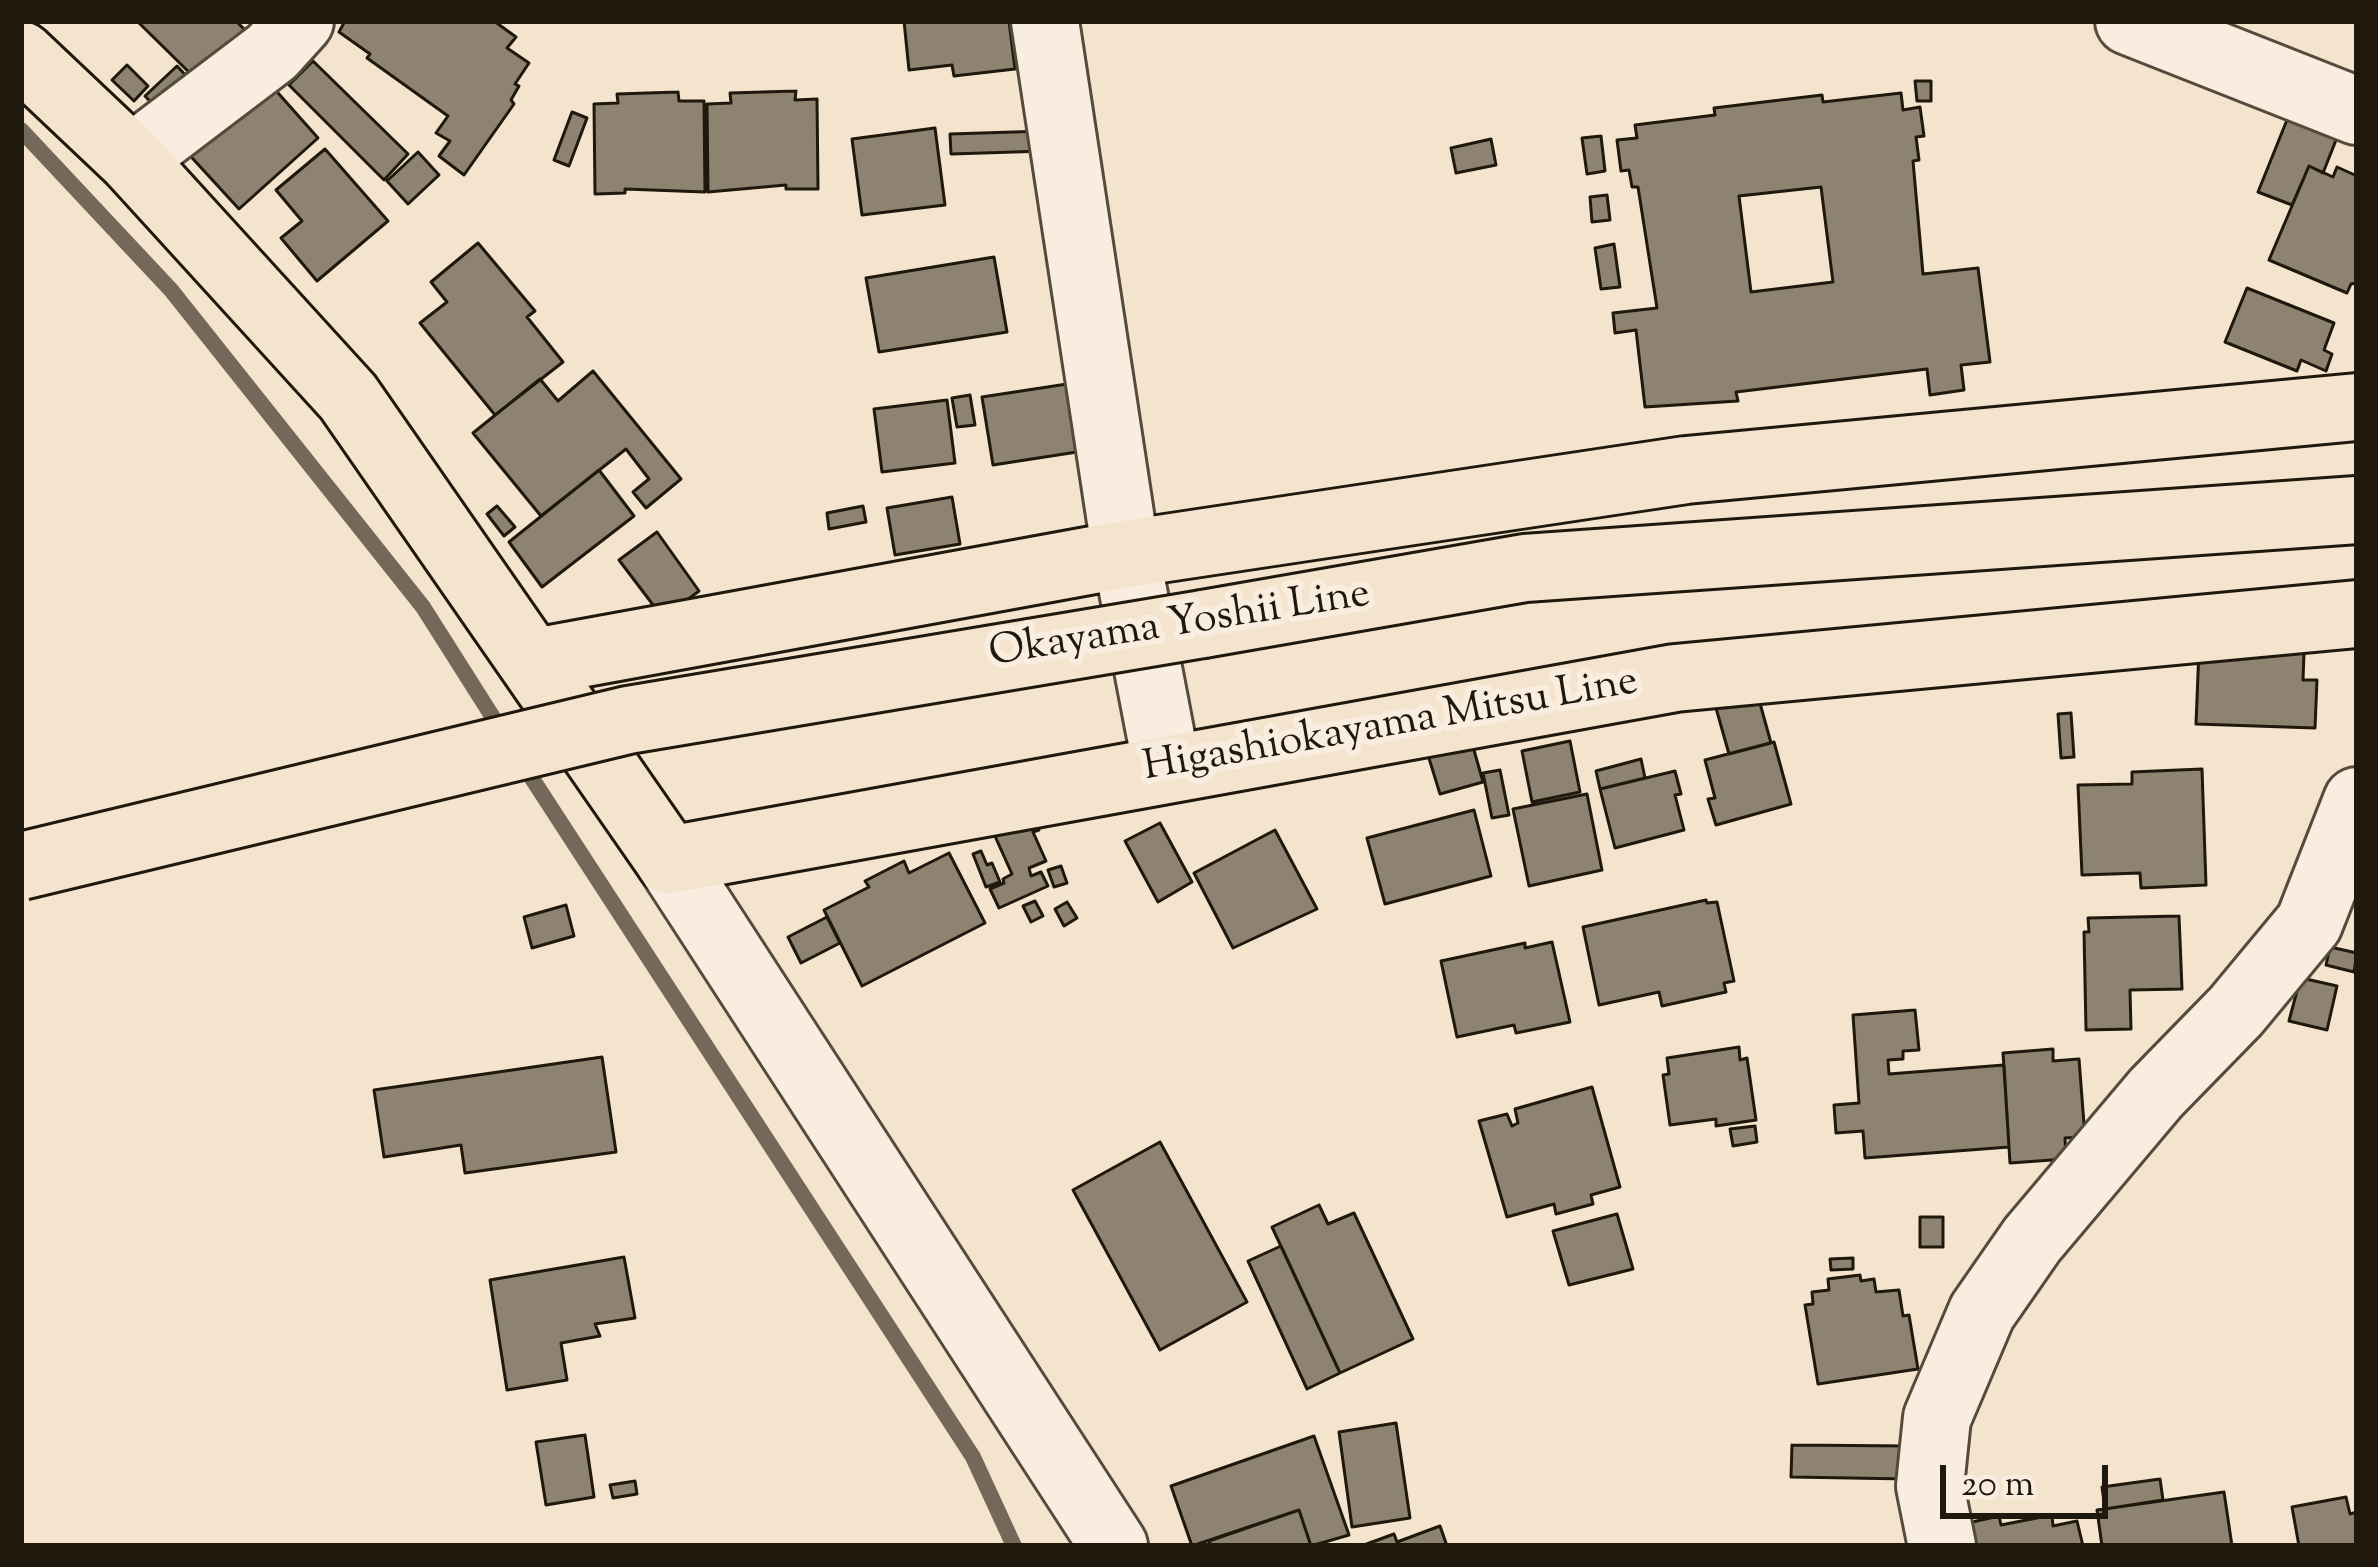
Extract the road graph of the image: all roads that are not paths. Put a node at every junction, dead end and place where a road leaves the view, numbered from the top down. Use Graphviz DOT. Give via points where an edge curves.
graph roads {
  1 [pos="300,21"];
  2 [pos="1045,21"];
  3 [pos="2129,21"];
  4 [pos="21,55"];
  5 [pos="2357,112"];
  6 [pos="131,159"];
  7 [pos="2357,406"];
  8 [pos="2357,510"];
  9 [pos="1126,554"];
  10 [pos="2357,614"];
  11 [pos="535,662"];
  12 [pos="1167,767"];
  13 [pos="2357,801"];
  14 [pos="669,860"];
  15 [pos="21,866"];
  16 [pos="1114,1546"];
  17 [pos="1942,1546"];
  1 -- 6 [label="street" via="272,52"];
  2 -- 9 [label="street"];
  3 -- 5 [label="street"];
  4 -- 6 [label="main road"];
  6 -- 11 [label="main road" via="348,397"];
  7 -- 9 [label="main road" via="1686,470"];
  8 -- 15 [label="main road, Okayama Yoshii Line, bridge" via="1526,568 628,720"];
  9 -- 11 [label="main road"];
  9 -- 12 [label="street"];
  10 -- 12 [label="main road, Higashiokayama Mitsu Line" via="1675,678"];
  11 -- 14 [label="main road"];
  12 -- 14 [label="main road, Higashiokayama Mitsu Line"];
  13 -- 17 [label="street" via="2309,923 2032,1240 1982,1312 1936,1418 1930,1486"];
  14 -- 16 [label="street"];
}
